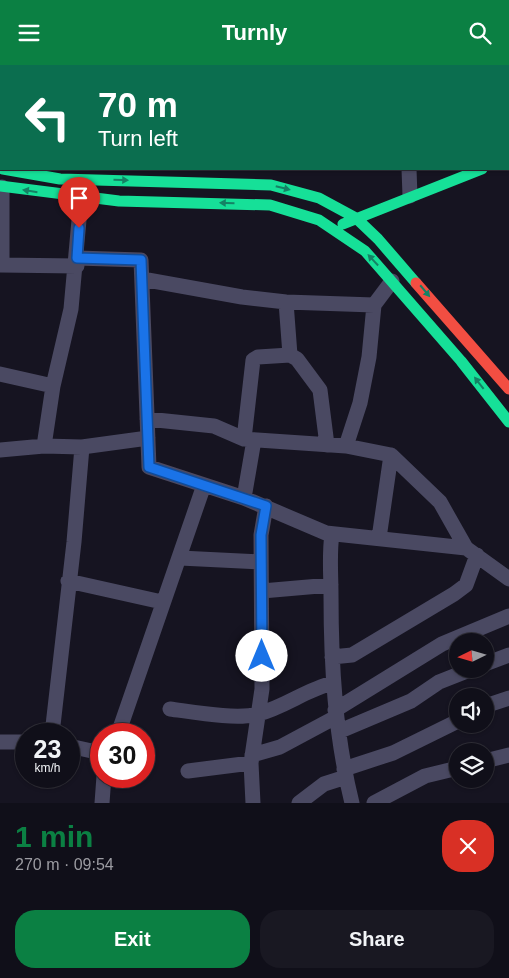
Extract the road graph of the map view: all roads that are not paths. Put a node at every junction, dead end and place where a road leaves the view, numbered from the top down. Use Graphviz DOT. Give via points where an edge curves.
graph roads {
  1 [pos="13,170"];
  2 [pos="410,170"];
  3 [pos="479,170"];
  4 [pos="61,174"];
  5 [pos="179,175"];
  6 [pos="1,187"];
  7 [pos="410,196"];
  8 [pos="81,198"];
  9 [pos="356,218"];
  10 [pos="333,228"];
  11 [pos="77,262"];
  12 [pos="1,265"];
  13 [pos="142,279"];
  14 [pos="392,281"];
  15 [pos="286,301"];
  16 [pos="374,305"];
  17 [pos="290,355"];
  18 [pos="0,374"];
  19 [pos="52,386"];
  20 [pos="509,389"];
  21 [pos="148,419"];
  22 [pos="509,422"];
  23 [pos="148,438"];
  24 [pos="249,439"];
  25 [pos="327,445"];
  26 [pos="44,446"];
  27 [pos="346,446"];
  28 [pos="82,447"];
  29 [pos="0,450"];
  30 [pos="391,455"];
  31 [pos="204,485"];
  32 [pos="244,498"];
  33 [pos="266,506"];
  34 [pos="332,534"];
  35 [pos="380,539"];
  36 [pos="472,552"];
  37 [pos="180,558"];
  38 [pos="261,562"];
  39 [pos="509,579"];
  40 [pos="68,581"];
  41 [pos="331,585"];
  42 [pos="262,591"];
  43 [pos="162,602"];
  44 [pos="509,616"];
  45 [pos="509,655"];
  46 [pos="332,657"];
  47 [pos="494,661"];
  48 [pos="449,678"];
  49 [pos="333,683"];
  50 [pos="509,699"];
  51 [pos="494,703"];
  52 [pos="170,709"];
  53 [pos="257,715"];
  54 [pos="337,719"];
  55 [pos="53,723"];
  56 [pos="122,723"];
  57 [pos="449,725"];
  58 [pos="0,741"];
  59 [pos="15,742"];
  60 [pos="509,755"];
  61 [pos="252,759"];
  62 [pos="494,759"];
  63 [pos="449,770"];
  64 [pos="188,771"];
  65 [pos="345,773"];
  66 [pos="103,788"];
  67 [pos="102,803"];
  68 [pos="251,803"];
  69 [pos="299,803"];
  70 [pos="352,803"];
  71 [pos="374,803"];
  1 -- 4 [label="main road"];
  2 -- 7 [label="street"];
  3 -- 7 [label="main road"];
  4 -- 5 [label="main road, one-way"];
  5 -- 9 [label="main road, one-way" via="271,185 319,198"];
  8 -- 6 [label="main road, one-way"];
  6 -- 12 [label="street"];
  7 -- 9 [label="main road"];
  10 -- 8 [label="main road, one-way" via="270,205"];
  8 -- 11 [label="street"];
  9 -- 10 [label="main road"];
  9 -- 20 [label="main road, one-way" via="405,267"];
  14 -- 10 [label="main road, one-way" via="365,251"];
  11 -- 12 [label="street"];
  11 -- 13 [label="street" via="141,260"];
  11 -- 19 [label="street" via="72,309"];
  13 -- 15 [label="street" via="242,297"];
  13 -- 21 [label="street"];
  14 -- 16 [label="street"];
  22 -- 14 [label="main road, one-way"];
  15 -- 16 [label="street"];
  15 -- 17 [label="street"];
  16 -- 27 [label="street" via="360,403"];
  17 -- 24 [label="street" via="253,360"];
  17 -- 25 [label="street" via="297,359 320,390"];
  18 -- 19 [label="street"];
  19 -- 26 [label="street"];
  21 -- 23 [label="street"];
  21 -- 24 [label="street" via="214,426"];
  23 -- 28 [label="street"];
  23 -- 31 [label="street" via="149,467"];
  24 -- 25 [label="street"];
  24 -- 32 [label="street"];
  25 -- 27 [label="street"];
  26 -- 28 [label="street"];
  26 -- 29 [label="street"];
  27 -- 30 [label="street"];
  28 -- 40 [label="street"];
  30 -- 35 [label="street"];
  30 -- 36 [label="street" via="440,502"];
  31 -- 32 [label="street"];
  31 -- 37 [label="street"];
  32 -- 33 [label="street"];
  33 -- 34 [label="street"];
  33 -- 38 [label="street"];
  34 -- 35 [label="street"];
  34 -- 41 [label="street"];
  35 -- 36 [label="street"];
  36 -- 39 [label="street"];
  36 -- 46 [label="street" via="466,585 454,594 352,655"];
  37 -- 38 [label="street"];
  37 -- 43 [label="street"];
  38 -- 42 [label="street"];
  40 -- 43 [label="street"];
  40 -- 55 [label="street"];
  41 -- 42 [label="street"];
  41 -- 46 [label="street"];
  42 -- 53 [label="street" via="262,689"];
  43 -- 56 [label="street"];
  44 -- 54 [label="street" via="442,644"];
  45 -- 47 [label="street"];
  46 -- 49 [label="street"];
  48 -- 54 [label="street" via="403,704"];
  49 -- 53 [label="street"];
  49 -- 54 [label="street"];
  50 -- 51 [label="street"];
  52 -- 53 [label="street"];
  53 -- 61 [label="street"];
  54 -- 61 [label="street"];
  54 -- 65 [label="street"];
  57 -- 65 [label="street"];
  58 -- 59 [label="street"];
  60 -- 62 [label="street"];
  61 -- 64 [label="street"];
  61 -- 68 [label="street"];
  63 -- 71 [label="street" via="425,776"];
  65 -- 69 [label="street"];
  65 -- 70 [label="street"];
  66 -- 67 [label="street"];
}
